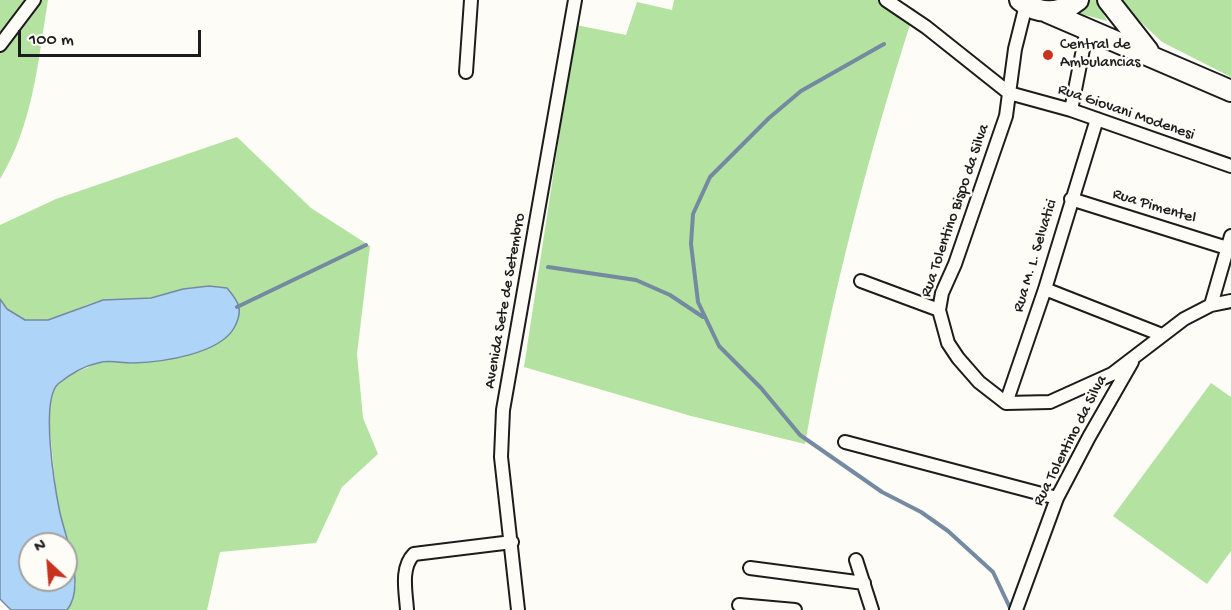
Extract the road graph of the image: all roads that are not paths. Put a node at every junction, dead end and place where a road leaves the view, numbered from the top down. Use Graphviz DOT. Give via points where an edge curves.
graph roads {
  1 [pos="34,0"];
  2 [pos="471,0"];
  3 [pos="575,0"];
  4 [pos="886,0"];
  5 [pos="1078,0"];
  6 [pos="1108,0"];
  7 [pos="1021,1"];
  8 [pos="1047,12"];
  9 [pos="1087,29"];
  10 [pos="0,45"];
  11 [pos="1152,55"];
  12 [pos="466,72"];
  13 [pos="1231,91"];
  14 [pos="1009,93"];
  15 [pos="1071,110"];
  16 [pos="1097,119"];
  17 [pos="1231,166"];
  18 [pos="1071,199"];
  19 [pos="1229,242"];
  20 [pos="861,281"];
  21 [pos="1045,289"];
  22 [pos="1231,301"];
  23 [pos="1211,305"];
  24 [pos="939,310"];
  25 [pos="1162,335"];
  26 [pos="1135,357"];
  27 [pos="1006,403"];
  28 [pos="845,442"];
  29 [pos="1057,498"];
  30 [pos="512,542"];
  31 [pos="856,560"];
  32 [pos="750,568"];
  33 [pos="864,583"];
  34 [pos="739,606"];
  35 [pos="407,610"];
  36 [pos="518,610"];
  37 [pos="795,610"];
  38 [pos="872,610"];
  39 [pos="1016,610"];
  1 -- 10 [label="street"];
  2 -- 12 [label="street"];
  3 -- 30 [label="street, Avenida Sete de Setembro" via="503,410 501,457"];
  4 -- 14 [label="street"];
  5 -- 8 [label="main road" via="1064,9"];
  6 -- 11 [label="main road"];
  7 -- 8 [label="main road"];
  7 -- 14 [label="street, Rua Tolentino Bispo da Silva"];
  8 -- 9 [label="main road"];
  9 -- 11 [label="main road"];
  9 -- 15 [label="street"];
  11 -- 13 [label="main road"];
  14 -- 15 [label="street, Rua Giovani Modenesi"];
  14 -- 24 [label="street, Rua Tolentino Bispo da Silva" via="1006,116"];
  15 -- 16 [label="street, Rua Giovani Modenesi"];
  16 -- 17 [label="street, Rua Giovani Modenesi"];
  16 -- 18 [label="street, Rua M. L. Selvatici"];
  18 -- 19 [label="street, Rua Pimentel"];
  18 -- 21 [label="street, Rua M. L. Selvatici"];
  19 -- 23 [label="street"];
  20 -- 24 [label="street"];
  21 -- 25 [label="street"];
  21 -- 27 [label="street, Rua M. L. Selvatici"];
  22 -- 23 [label="street"];
  23 -- 25 [label="street"];
  24 -- 27 [label="street, Rua Tolentino Bispo da Silva" via="948,342 958,358 979,382"];
  25 -- 26 [label="street"];
  26 -- 27 [label="street" via="1112,374 1066,397 1032,404"];
  26 -- 29 [label="street, Rua Tolentino da Silva"];
  28 -- 29 [label="street"];
  29 -- 39 [label="street, Rua Tolentino da Silva"];
  30 -- 35 [label="street" via="414,554 405,572"];
  30 -- 36 [label="street, Avenida Sete de Setembro"];
  31 -- 33 [label="street"];
  32 -- 33 [label="street"];
  33 -- 38 [label="street"];
  34 -- 37 [label="street"];
}
